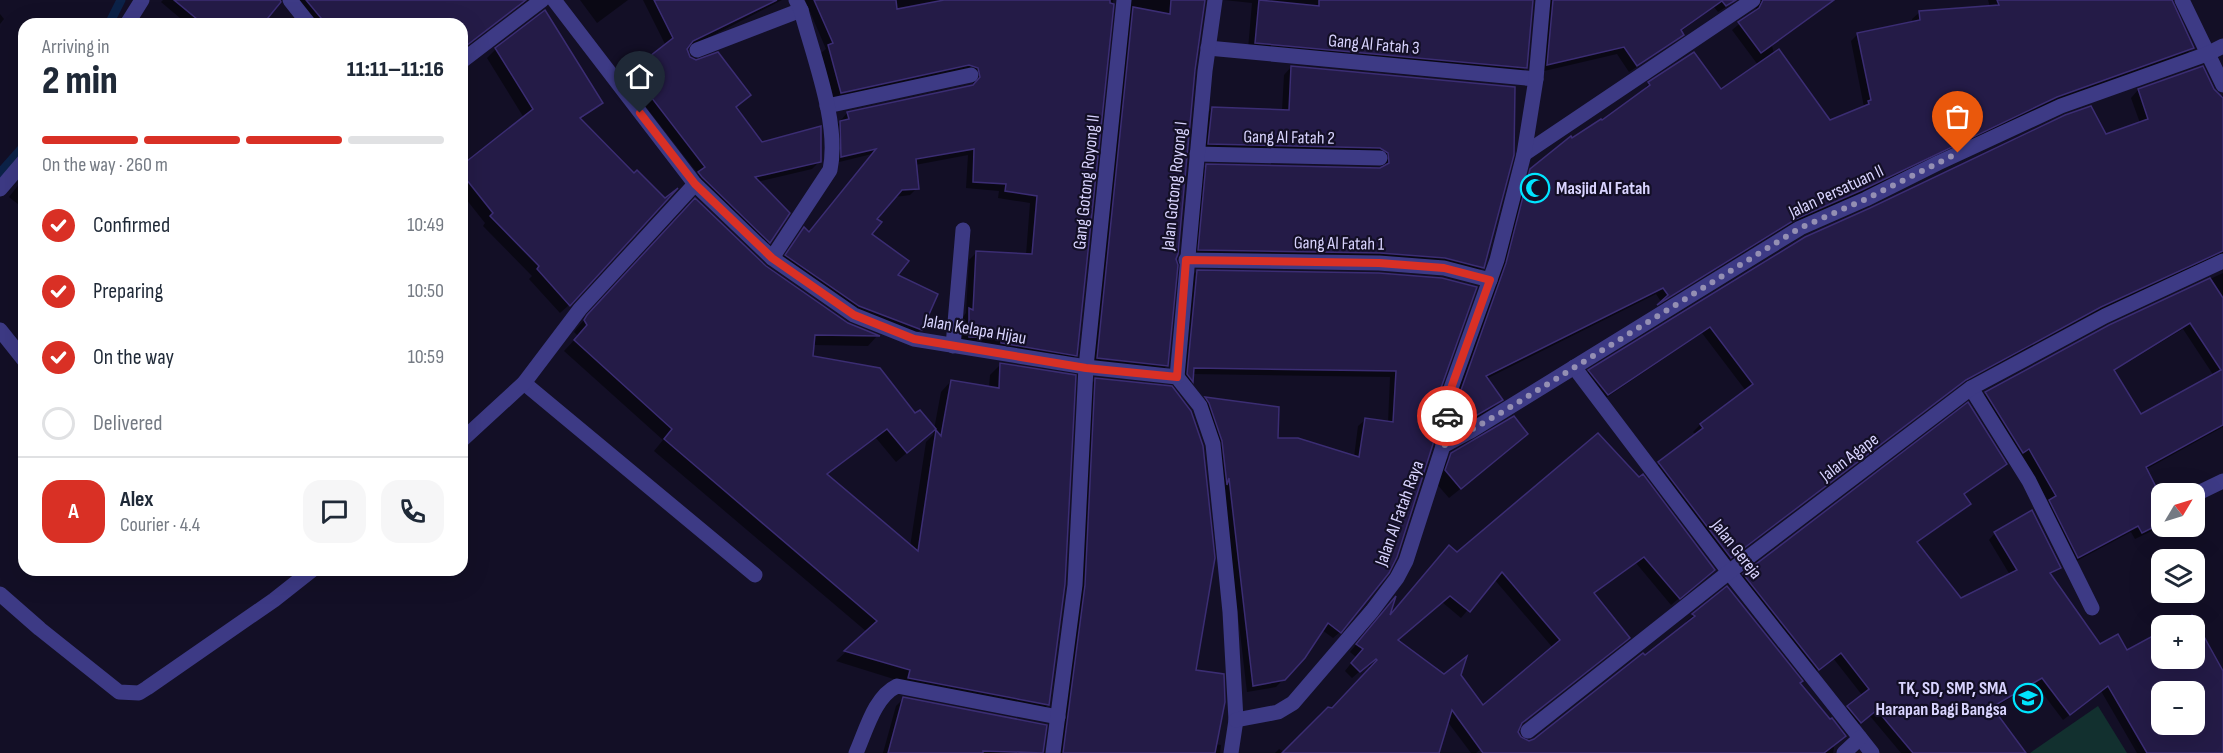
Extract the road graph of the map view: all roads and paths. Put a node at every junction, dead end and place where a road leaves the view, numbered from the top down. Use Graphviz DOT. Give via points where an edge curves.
graph roads {
  1 [pos="142,0"];
  2 [pos="290,0"];
  3 [pos="542,0"];
  4 [pos="554,0"];
  5 [pos="1124,0"];
  6 [pos="1215,0"];
  7 [pos="1543,0"];
  8 [pos="1754,0"];
  9 [pos="2182,0"];
  10 [pos="799,5"];
  11 [pos="131,18"];
  12 [pos="304,18"];
  13 [pos="2223,46"];
  14 [pos="1208,48"];
  15 [pos="697,50"];
  16 [pos="2207,54"];
  17 [pos="468,56"];
  18 [pos="971,75"];
  19 [pos="1536,79"];
  20 [pos="2223,85"];
  21 [pos="827,106"];
  22 [pos="1197,154"];
  23 [pos="1524,154"];
  24 [pos="1380,158"];
  25 [pos="18,168"];
  26 [pos="695,184"];
  27 [pos="0,189"];
  28 [pos="963,230"];
  29 [pos="772,258"];
  30 [pos="1186,260"];
  31 [pos="2223,261"];
  32 [pos="1490,280"];
  33 [pos="0,330"];
  34 [pos="953,346"];
  35 [pos="18,352"];
  36 [pos="1574,367"];
  37 [pos="1086,368"];
  38 [pos="1177,377"];
  39 [pos="524,383"];
  40 [pos="1971,388"];
  41 [pos="468,434"];
  42 [pos="1443,446"];
  43 [pos="2223,481"];
  44 [pos="2205,490"];
  45 [pos="1729,572"];
  46 [pos="755,575"];
  47 [pos="304,576"];
  48 [pos="0,594"];
  49 [pos="2092,608"];
  50 [pos="1058,717"];
  51 [pos="1236,720"];
  52 [pos="1528,731"];
  53 [pos="1860,738"];
  54 [pos="856,753"];
  55 [pos="1053,753"];
  56 [pos="1231,753"];
  57 [pos="1844,753"];
  58 [pos="1872,753"];
  1 -- 11 [label="street"];
  2 -- 12 [label="street"];
  3 -- 17 [label="street"];
  4 -- 26 [label="street, Jalan Kelapa Hijau"];
  5 -- 37 [label="street, Gang Gotong Royong II"];
  6 -- 14 [label="street, Jalan Gotong Royong I"];
  7 -- 19 [label="street, Jalan Al Fatah Raya"];
  8 -- 23 [label="street"];
  9 -- 16 [label="street"];
  10 -- 15 [label="street"];
  10 -- 21 [label="street"];
  13 -- 16 [label="street, Jalan Persatuan II"];
  14 -- 19 [label="street, Gang Al Fatah 3"];
  14 -- 22 [label="street, Jalan Gotong Royong I"];
  16 -- 20 [label="street"];
  16 -- 36 [label="street, Jalan Persatuan II" via="2061,106 1800,228"];
  18 -- 21 [label="street"];
  19 -- 23 [label="street, Jalan Al Fatah Raya"];
  21 -- 29 [label="street" via="833,154 830,170"];
  22 -- 24 [label="street, Gang Al Fatah 2"];
  22 -- 30 [label="street, Jalan Gotong Royong I"];
  23 -- 32 [label="street, Jalan Al Fatah Raya"];
  25 -- 27 [label="street"];
  26 -- 29 [label="street, Jalan Kelapa Hijau"];
  26 -- 39 [label="street" via="580,309"];
  28 -- 34 [label="street"];
  29 -- 34 [label="street, Jalan Kelapa Hijau" via="854,315 914,339"];
  30 -- 32 [label="street, Gang Al Fatah 1" via="1379,263 1444,268"];
  30 -- 38 [label="street, Jalan Gotong Royong I"];
  31 -- 40 [label="street, Jalan Agape" via="2105,316"];
  32 -- 42 [label="street, Jalan Al Fatah Raya" via="1450,391"];
  33 -- 35 [label="street"];
  34 -- 37 [label="street, Jalan Kelapa Hijau"];
  36 -- 42 [label="street, Jalan Persatuan II"];
  36 -- 45 [label="street, Jalan Gereja"];
  37 -- 38 [label="street, Jalan Kelapa Hijau"];
  37 -- 50 [label="street, Gang Gotong Royong II" via="1075,585"];
  38 -- 51 [label="street" via="1200,406 1213,444"];
  39 -- 41 [label="street"];
  39 -- 46 [label="street"];
  40 -- 45 [label="street, Jalan Agape"];
  40 -- 49 [label="street" via="2029,481"];
  42 -- 51 [label="street, Jalan Al Fatah Raya" via="1397,578 1293,703 1278,712"];
  43 -- 44 [label="street"];
  45 -- 52 [label="street, Jalan Agape"];
  45 -- 53 [label="street, Jalan Gereja"];
  47 -- 48 [label="street" via="147,688 129,694 119,692 85,666"];
  50 -- 54 [label="street" via="897,686 886,691"];
  50 -- 55 [label="street, Gang Gotong Royong II"];
  51 -- 56 [label="street"];
  53 -- 57 [label="street"];
  53 -- 58 [label="street, Jalan Gereja"];
}
